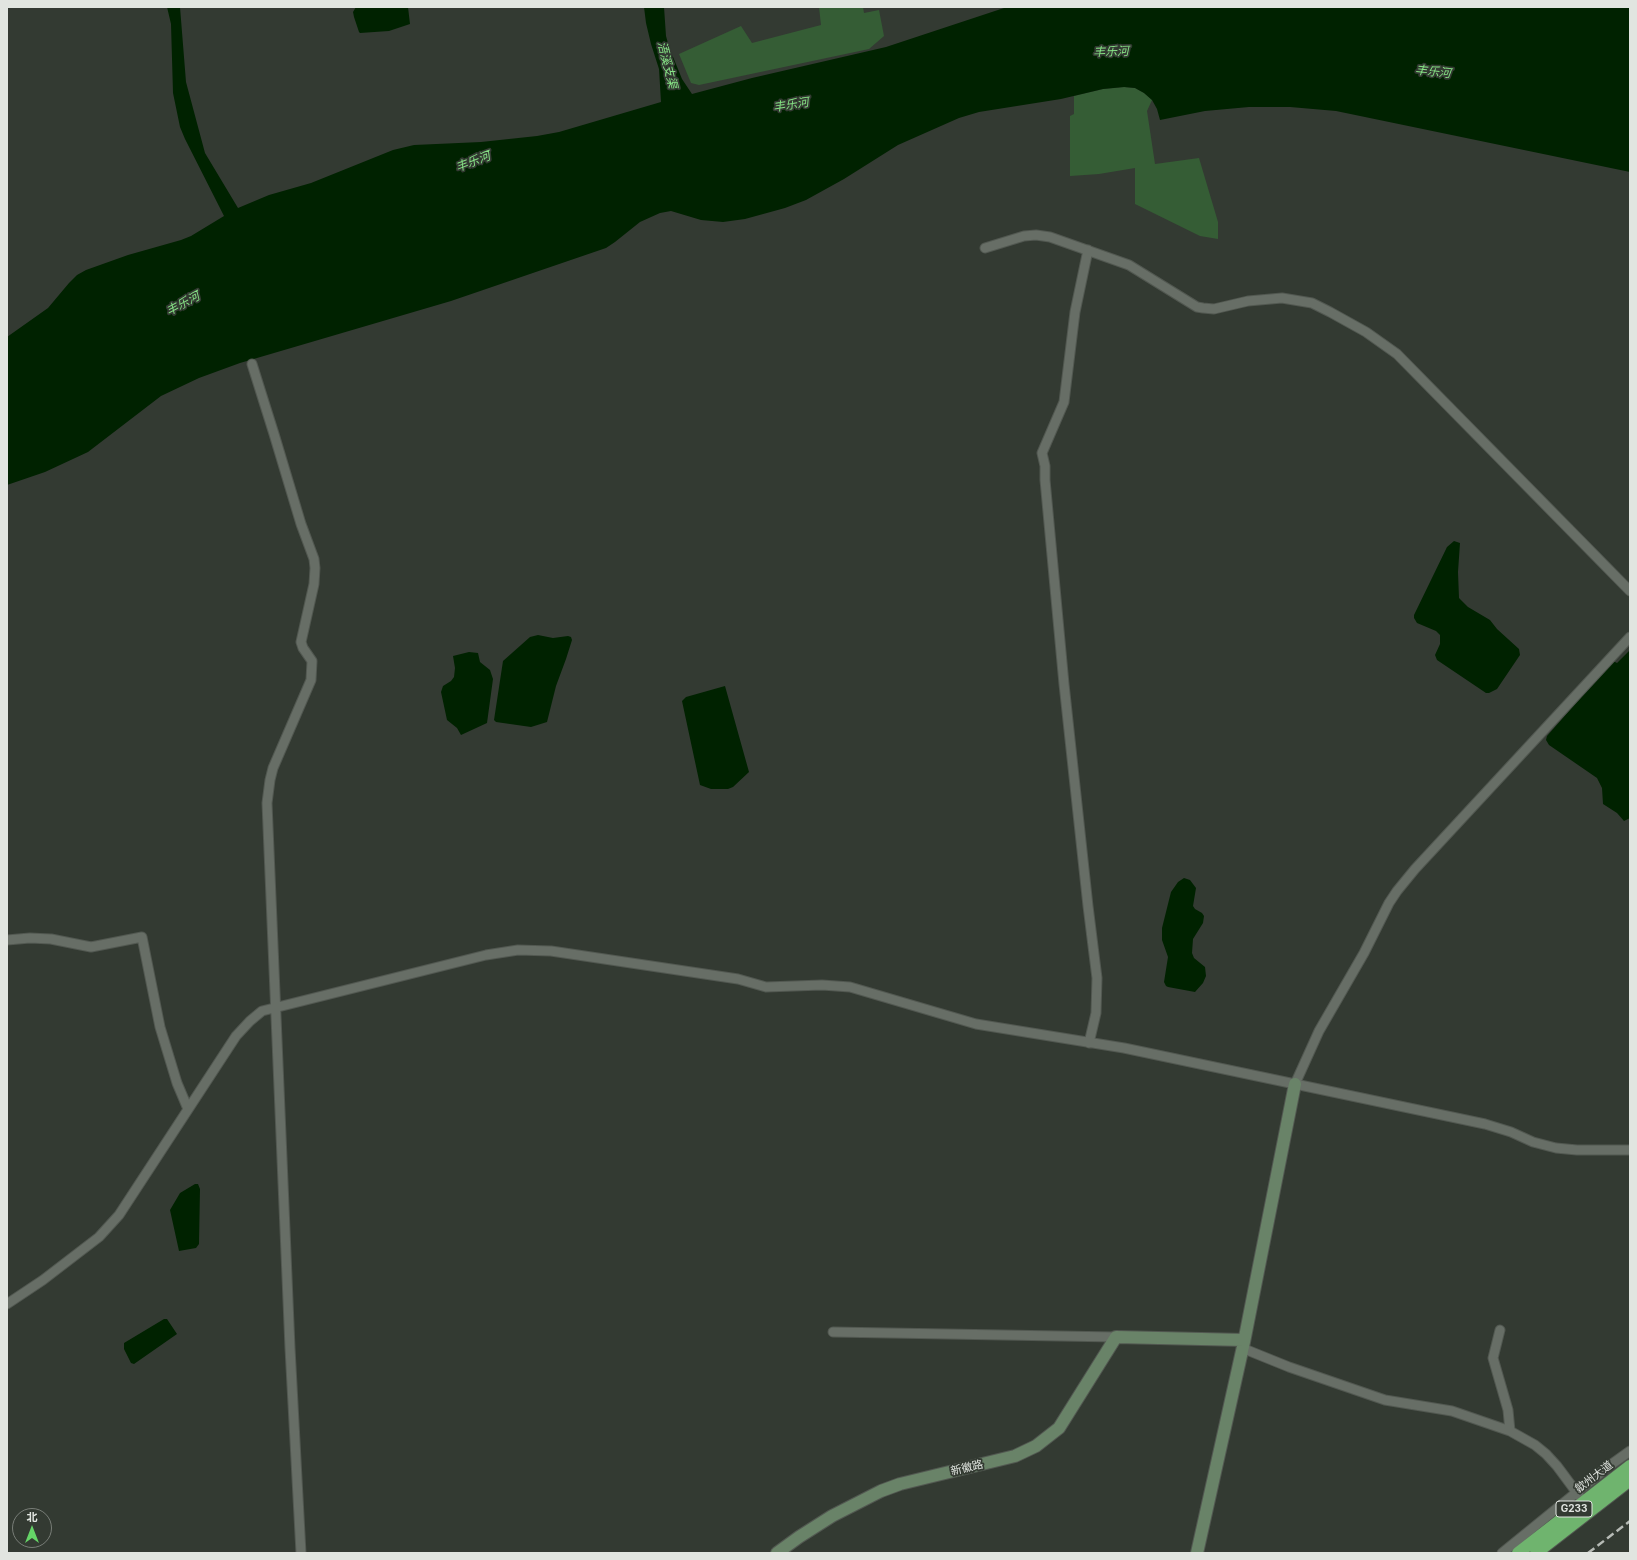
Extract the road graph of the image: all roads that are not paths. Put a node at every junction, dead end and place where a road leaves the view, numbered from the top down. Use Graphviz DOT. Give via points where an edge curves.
graph roads {
  1 [pos="985,248"];
  2 [pos="1088,250"];
  3 [pos="252,364"];
  4 [pos="1630,591"];
  5 [pos="1630,637"];
  6 [pos="7,940"];
  7 [pos="276,1007"];
  8 [pos="1089,1042"];
  9 [pos="1295,1084"];
  10 [pos="188,1109"];
  11 [pos="1630,1150"];
  12 [pos="7,1304"];
  13 [pos="1500,1330"];
  14 [pos="833,1332"];
  15 [pos="1116,1337"];
  16 [pos="1243,1344"];
  17 [pos="1510,1431"];
  18 [pos="1630,1451"];
  19 [pos="1630,1466"];
  20 [pos="1630,1480"];
  21 [pos="1580,1497"];
  22 [pos="301,1553"];
  23 [pos="777,1553"];
  24 [pos="1197,1553"];
  25 [pos="1502,1553"];
  26 [pos="1518,1553"];
  27 [pos="1536,1553"];
  1 -- 2 [label="street" via="1036,235"];
  2 -- 4 [label="street" via="1129,265 1203,308 1214,309 1271,298 1294,299 1312,303 1366,332 1397,354"];
  2 -- 8 [label="street" via="1075,312 1064,402 1042,453 1065,692 1097,978 1096,1013"];
  3 -- 7 [label="street" via="315,568 314,584 301,639 303,648 312,661 311,680 273,768 268,792"];
  5 -- 9 [label="street" via="1401,886 1389,903 1364,953 1319,1031"];
  6 -- 10 [label="street" via="50,939 91,947 142,937 160,1027 177,1083"];
  7 -- 8 [label="street" via="486,955 518,950 540,950 738,979 756,986 850,987 976,1024"];
  7 -- 10 [label="street" via="262,1011 243,1028"];
  7 -- 22 [label="street"];
  8 -- 9 [label="street"];
  9 -- 11 [label="street" via="1485,1124 1556,1148"];
  9 -- 16 [label="street"];
  10 -- 12 [label="street" via="119,1215 99,1237 44,1280"];
  13 -- 17 [label="street" via="1493,1358 1508,1410"];
  14 -- 15 [label="street"];
  15 -- 16 [label="street"];
  15 -- 23 [label="street, 新徽路" via="1059,1428 1036,1446 1015,1456 881,1491 832,1516"];
  16 -- 17 [label="street" via="1289,1367 1385,1400 1452,1411"];
  16 -- 24 [label="street"];
  17 -- 21 [label="street" via="1546,1454"];
  18 -- 21 [label="street"];
  19 -- 21 [label="highway, 歙州大道 / G233"];
  20 -- 27 [label="highway, G233"];
  21 -- 25 [label="street"];
  21 -- 26 [label="highway, 歙州大道 / G233"];
}
